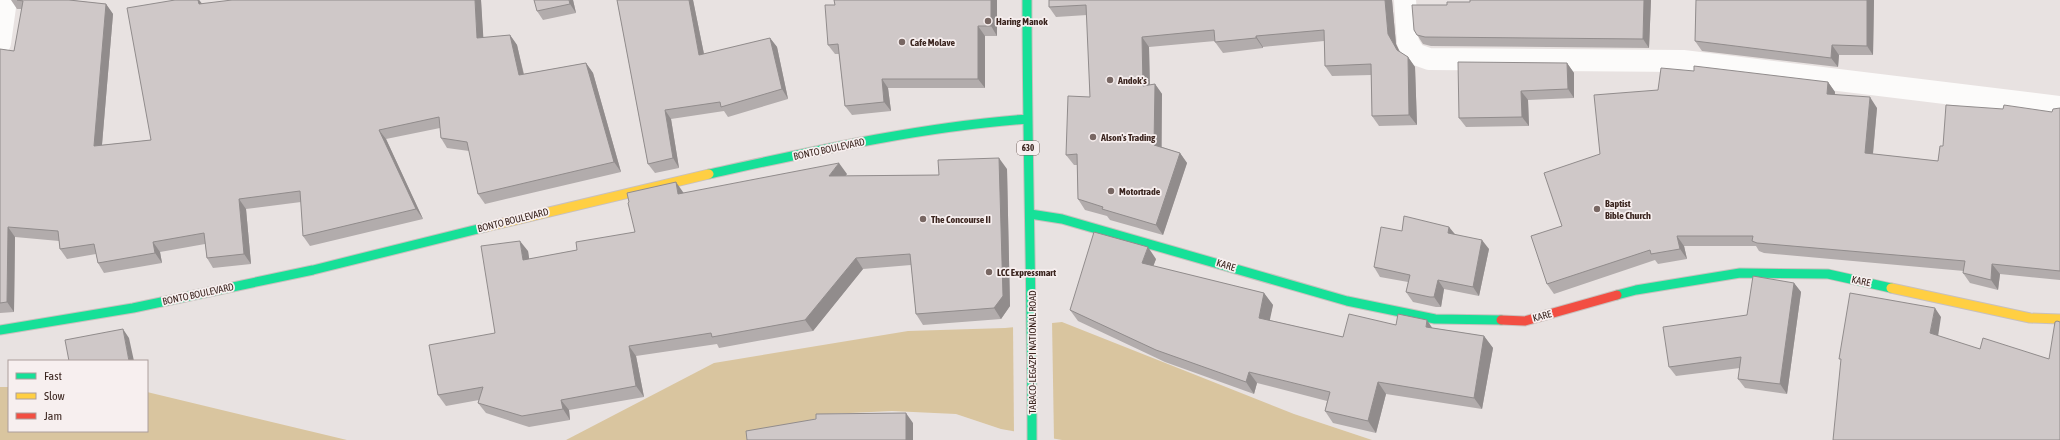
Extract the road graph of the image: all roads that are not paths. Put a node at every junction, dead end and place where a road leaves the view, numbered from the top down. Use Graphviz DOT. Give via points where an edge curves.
graph roads {
  1 [pos="6,0"];
  2 [pos="1027,0"];
  3 [pos="1405,0"];
  4 [pos="0,43"];
  5 [pos="2060,107"];
  6 [pos="1027,119"];
  7 [pos="1030,214"];
  8 [pos="2060,320"];
  9 [pos="0,330"];
  10 [pos="1032,440"];
  1 -- 4 [label="street"];
  2 -- 6 [label="street, TABACO-LEGAZPI NATIONAL ROAD / 630"];
  3 -- 5 [label="street" via="1408,43 1415,54 1429,59 1682,61"];
  6 -- 7 [label="street, TABACO-LEGAZPI NATIONAL ROAD / 630"];
  6 -- 9 [label="street, BONTO BOULEVARD" via="973,123 877,138 663,184 298,273 133,308"];
  7 -- 8 [label="street, KARE" via="1062,218 1347,301 1435,319 1525,321 1636,290 1740,273 1828,274 2030,318"];
  7 -- 10 [label="street, TABACO-LEGAZPI NATIONAL ROAD / 630"];
}
